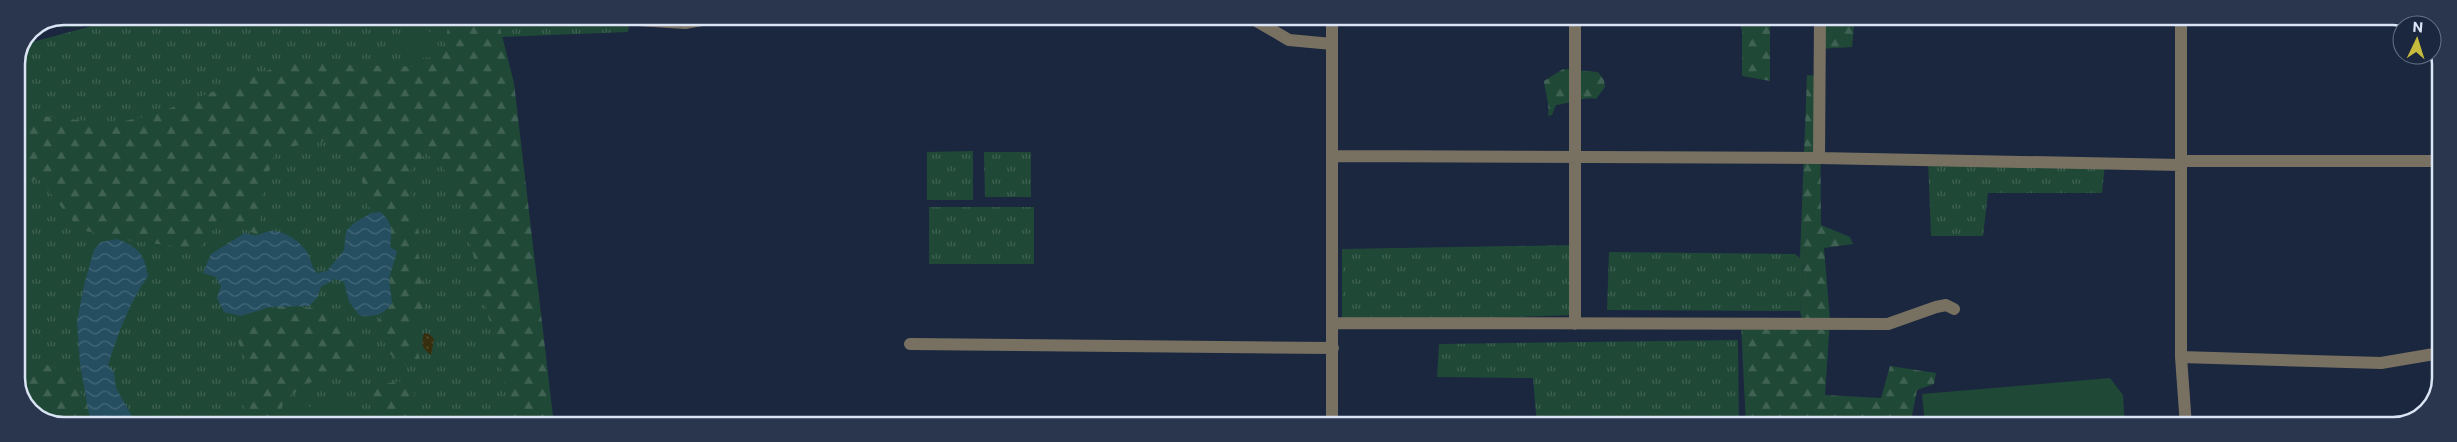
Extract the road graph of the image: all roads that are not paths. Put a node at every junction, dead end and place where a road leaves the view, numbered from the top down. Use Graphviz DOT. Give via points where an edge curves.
graph roads {
  1 [pos="1264,25"];
  2 [pos="1332,25"];
  3 [pos="1575,25"];
  4 [pos="1820,25"];
  5 [pos="2182,25"];
  6 [pos="1332,44"];
  7 [pos="1332,156"];
  8 [pos="1575,158"];
  9 [pos="1820,158"];
  10 [pos="2432,161"];
  11 [pos="2181,163"];
  12 [pos="1954,309"];
  13 [pos="1333,323"];
  14 [pos="1575,324"];
  15 [pos="910,344"];
  16 [pos="1333,348"];
  17 [pos="2432,354"];
  18 [pos="2181,357"];
  19 [pos="1332,417"];
  20 [pos="2185,417"];
  1 -- 6 [label="street" via="1290,40"];
  2 -- 6 [label="street"];
  3 -- 8 [label="street"];
  4 -- 9 [label="street"];
  5 -- 11 [label="street"];
  6 -- 7 [label="street"];
  7 -- 8 [label="street"];
  7 -- 13 [label="street"];
  8 -- 9 [label="street"];
  8 -- 14 [label="street"];
  9 -- 11 [label="street"];
  10 -- 11 [label="street"];
  11 -- 18 [label="street"];
  12 -- 14 [label="street" via="1946,305 1936,307 1888,324"];
  13 -- 14 [label="street"];
  13 -- 16 [label="street"];
  15 -- 16 [label="street"];
  16 -- 19 [label="street"];
  17 -- 18 [label="street" via="2381,363"];
  18 -- 20 [label="street"];
}
